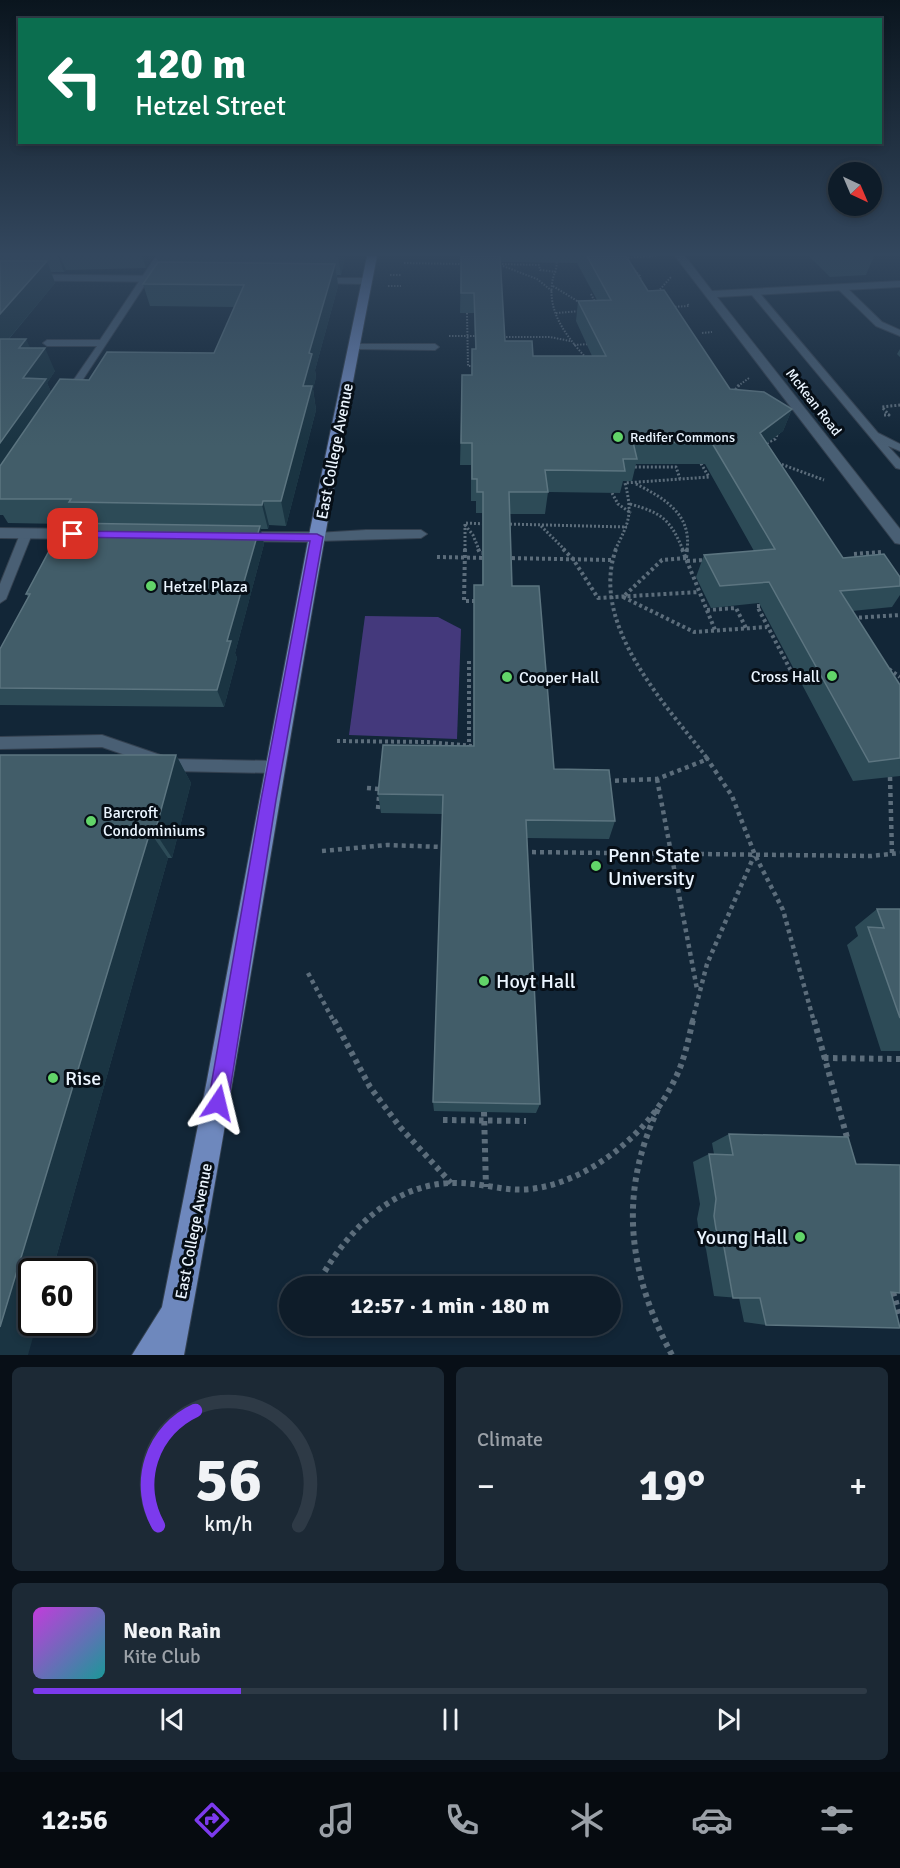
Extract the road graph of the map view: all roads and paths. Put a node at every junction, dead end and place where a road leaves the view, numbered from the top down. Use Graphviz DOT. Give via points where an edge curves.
graph roads {
  1 [pos="118,319"];
  2 [pos="359,319"];
  3 [pos="467,319"];
  4 [pos="558,319"];
  5 [pos="730,319"];
  6 [pos="777,319"];
  7 [pos="877,319"];
  8 [pos="887,328"];
  9 [pos="561,330"];
  10 [pos="900,333"];
  11 [pos="448,336"];
  12 [pos="467,336"];
  13 [pos="487,336"];
  14 [pos="494,337"];
  15 [pos="550,337"];
  16 [pos="476,340"];
  17 [pos="481,340"];
  18 [pos="570,341"];
  19 [pos="900,341"];
  20 [pos="47,343"];
  21 [pos="594,343"];
  22 [pos="102,344"];
  23 [pos="574,345"];
  24 [pos="354,346"];
  25 [pos="435,347"];
  26 [pos="473,349"];
  27 [pos="467,358"];
  28 [pos="591,365"];
  29 [pos="475,366"];
  30 [pos="752,377"];
  31 [pos="732,399"];
  32 [pos="63,402"];
  33 [pos="900,405"];
  34 [pos="886,406"];
  35 [pos="777,424"];
  36 [pos="870,431"];
  37 [pos="900,448"];
  38 [pos="765,454"];
  39 [pos="697,457"];
  40 [pos="774,460"];
  41 [pos="633,464"];
  42 [pos="900,466"];
  43 [pos="680,479"];
  44 [pos="825,480"];
  45 [pos="636,483"];
  46 [pos="612,493"];
  47 [pos="630,504"];
  48 [pos="631,513"];
  49 [pos="465,524"];
  50 [pos="500,524"];
  51 [pos="540,525"];
  52 [pos="628,527"];
  53 [pos="0,532"];
  54 [pos="489,533"];
  55 [pos="26,534"];
  56 [pos="421,534"];
  57 [pos="96,535"];
  58 [pos="225,536"];
  59 [pos="317,537"];
  60 [pos="900,539"];
  61 [pos="887,551"];
  62 [pos="487,553"];
  63 [pos="854,554"];
  64 [pos="437,557"];
  65 [pos="464,557"];
  66 [pos="491,558"];
  67 [pos="500,558"];
  68 [pos="573,559"];
  69 [pos="687,559"];
  70 [pos="611,560"];
  71 [pos="710,560"];
  72 [pos="699,592"];
  73 [pos="623,597"];
  74 [pos="612,598"];
  75 [pos="0,599"];
  76 [pos="482,602"];
  77 [pos="760,606"];
  78 [pos="707,610"];
  79 [pos="900,615"];
  80 [pos="846,619"];
  81 [pos="767,627"];
  82 [pos="746,628"];
  83 [pos="715,631"];
  84 [pos="469,661"];
  85 [pos="881,663"];
  86 [pos="791,671"];
  87 [pos="900,677"];
  88 [pos="337,741"];
  89 [pos="0,742"];
  90 [pos="443,743"];
  91 [pos="471,746"];
  92 [pos="443,754"];
  93 [pos="469,756"];
  94 [pos="708,759"];
  95 [pos="274,766"];
  96 [pos="890,777"];
  97 [pos="657,779"];
  98 [pos="595,781"];
  99 [pos="367,788"];
  100 [pos="381,808"];
  101 [pos="442,847"];
  102 [pos="322,851"];
  103 [pos="524,852"];
  104 [pos="900,853"];
  105 [pos="671,854"];
  106 [pos="892,854"];
  107 [pos="754,855"];
  108 [pos="308,973"];
  109 [pos="697,990"];
  110 [pos="824,1058"];
  111 [pos="900,1059"];
  112 [pos="660,1105"];
  113 [pos="484,1112"];
  114 [pos="443,1120"];
  115 [pos="484,1121"];
  116 [pos="526,1121"];
  117 [pos="850,1148"];
  118 [pos="451,1183"];
  119 [pos="486,1187"];
  120 [pos="322,1276"];
  121 [pos="893,1292"];
  122 [pos="177,1308"];
  123 [pos="900,1316"];
  124 [pos="148,1355"];
  125 [pos="168,1355"];
  126 [pos="672,1355"];
  1 -- 22 [label="lane"];
  2 -- 24 [label="main road, East College Avenue"];
  3 -- 12 [label="path"];
  4 -- 9 [label="path"];
  5 -- 60 [label="street, McKean Road"];
  6 -- 36 [label="lane"];
  7 -- 8 [label="lane"];
  8 -- 10 [label="lane"];
  8 -- 19 [label="lane"];
  9 -- 15 [label="path"];
  9 -- 18 [label="path"];
  11 -- 12 [label="path"];
  12 -- 13 [label="path"];
  12 -- 27 [label="path"];
  14 -- 15 [label="path"];
  15 -- 18 [label="path"];
  16 -- 17 [label="path"];
  18 -- 23 [label="path"];
  20 -- 22 [label="lane"];
  21 -- 23 [label="path"];
  22 -- 32 [label="lane"];
  23 -- 28 [label="path"];
  24 -- 25 [label="lane"];
  24 -- 59 [label="main road, East College Avenue"];
  26 -- 27 [label="path" via="471,358"];
  27 -- 29 [label="path" via="468,366"];
  30 -- 31 [label="path" via="740,383"];
  33 -- 34 [label="path"];
  35 -- 38 [label="path" via="777,436 760,448"];
  36 -- 37 [label="lane"];
  36 -- 42 [label="lane"];
  39 -- 43 [label="path" via="710,476"];
  40 -- 44 [label="path"];
  41 -- 43 [label="path" via="676,467"];
  43 -- 45 [label="path"];
  45 -- 47 [label="path" via="625,482"];
  45 -- 69 [label="path" via="680,514 689,534"];
  46 -- 48 [label="path" via="618,504"];
  47 -- 48 [label="path"];
  47 -- 69 [label="path" via="666,519 677,533"];
  48 -- 52 [label="path"];
  49 -- 54 [label="path" via="490,524"];
  49 -- 62 [label="path" via="480,553"];
  49 -- 65 [label="path"];
  50 -- 51 [label="path"];
  51 -- 52 [label="path"];
  51 -- 68 [label="path"];
  52 -- 70 [label="path"];
  53 -- 55 [label="street"];
  55 -- 57 [label="street"];
  55 -- 75 [label="lane"];
  56 -- 59 [label="lane"];
  58 -- 59 [label="street"];
  59 -- 95 [label="main road, East College Avenue"];
  61 -- 63 [label="path"];
  64 -- 65 [label="path"];
  65 -- 66 [label="path"];
  65 -- 76 [label="path" via="464,601"];
  67 -- 68 [label="path"];
  68 -- 70 [label="path"];
  68 -- 74 [label="path" via="598,598"];
  69 -- 71 [label="path"];
  69 -- 72 [label="path"];
  69 -- 73 [label="path" via="662,560"];
  70 -- 74 [label="path"];
  72 -- 73 [label="path"];
  72 -- 78 [label="path"];
  73 -- 74 [label="path"];
  73 -- 83 [label="path" via="694,632"];
  74 -- 94 [label="path" via="626,643 645,678"];
  77 -- 81 [label="path"];
  78 -- 82 [label="path" via="736,608"];
  78 -- 83 [label="path"];
  79 -- 80 [label="path"];
  81 -- 82 [label="path"];
  81 -- 86 [label="path"];
  82 -- 83 [label="path"];
  84 -- 91 [label="path"];
  85 -- 87 [label="path"];
  88 -- 90 [label="path"];
  89 -- 95 [label="lane" via="102,741 171,765"];
  90 -- 91 [label="path"];
  90 -- 92 [label="path"];
  91 -- 93 [label="path"];
  94 -- 97 [label="path"];
  94 -- 107 [label="path" via="732,796"];
  95 -- 122 [label="main road, East College Avenue" via="232,1024"];
  96 -- 106 [label="path"];
  97 -- 98 [label="path"];
  97 -- 105 [label="path"];
  99 -- 100 [label="path" via="380,788 378,809"];
  101 -- 102 [label="path" via="387,845"];
  103 -- 105 [label="path"];
  104 -- 106 [label="path"];
  105 -- 107 [label="path"];
  105 -- 109 [label="path"];
  106 -- 107 [label="path"];
  107 -- 109 [label="path"];
  107 -- 110 [label="path" via="783,910"];
  108 -- 118 [label="path" via="370,1087"];
  109 -- 112 [label="path" via="684,1054"];
  110 -- 111 [label="path"];
  110 -- 117 [label="path"];
  112 -- 119 [label="path" via="610,1155 583,1172 553,1184 519,1190"];
  112 -- 126 [label="path" via="641,1150 633,1194 634,1242 643,1287"];
  113 -- 115 [label="path"];
  114 -- 115 [label="path"];
  115 -- 116 [label="path"];
  115 -- 119 [label="path"];
  118 -- 119 [label="path"];
  118 -- 120 [label="path" via="424,1186 394,1198 338,1249"];
  121 -- 123 [label="path"];
  122 -- 124 [label="main road"];
  122 -- 125 [label="main road, East College Avenue"];
}
